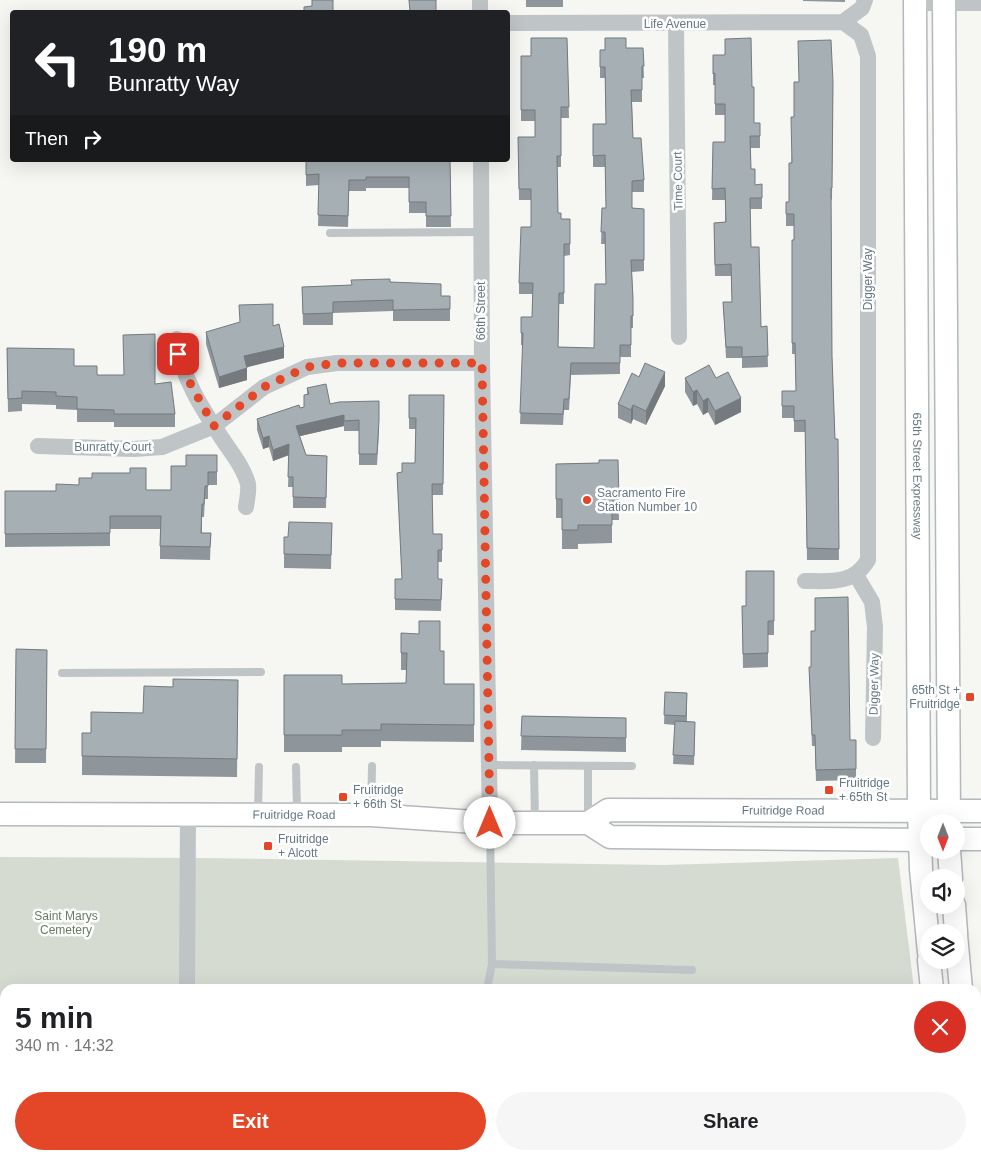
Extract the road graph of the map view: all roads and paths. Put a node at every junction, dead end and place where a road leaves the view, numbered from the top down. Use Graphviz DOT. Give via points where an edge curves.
graph roads {
  1 [pos="864,0"];
  2 [pos="915,1"];
  3 [pos="944,1"];
  4 [pos="981,3"];
  5 [pos="843,22"];
  6 [pos="510,23"];
  7 [pos="676,24"];
  8 [pos="481,162"];
  9 [pos="481,232"];
  10 [pos="330,233"];
  11 [pos="679,337"];
  12 [pos="177,339"];
  13 [pos="482,363"];
  14 [pos="214,426"];
  15 [pos="38,446"];
  16 [pos="246,507"];
  17 [pos="856,575"];
  18 [pos="805,581"];
  19 [pos="261,672"];
  20 [pos="62,673"];
  21 [pos="873,738"];
  22 [pos="490,765"];
  23 [pos="534,765"];
  24 [pos="372,766"];
  25 [pos="588,766"];
  26 [pos="632,766"];
  27 [pos="296,767"];
  28 [pos="259,768"];
  29 [pos="981,811"];
  30 [pos="919,812"];
  31 [pos="0,814"];
  32 [pos="188,814"];
  33 [pos="258,814"];
  34 [pos="297,814"];
  35 [pos="931,814"];
  36 [pos="949,814"];
  37 [pos="965,814"];
  38 [pos="371,815"];
  39 [pos="920,817"];
  40 [pos="490,823"];
  41 [pos="535,823"];
  42 [pos="588,824"];
  43 [pos="965,839"];
  44 [pos="981,839"];
  45 [pos="920,840"];
  46 [pos="926,859"];
  47 [pos="928,924"];
  48 [pos="492,964"];
  49 [pos="931,969"];
  50 [pos="960,969"];
  51 [pos="692,970"];
  52 [pos="187,984"];
  53 [pos="488,984"];
  54 [pos="932,984"];
  55 [pos="961,984"];
  1 -- 5 [label="street" via="862,8"];
  2 -- 3 [label="street"];
  2 -- 30 [label="main road, 65th Street Expressway"];
  3 -- 4 [label="street"];
  3 -- 36 [label="main road"];
  5 -- 7 [label="street, Life Avenue"];
  5 -- 17 [label="street, Digger Way" via="861,36 868,56 868,560"];
  6 -- 7 [label="street, Life Avenue"];
  7 -- 11 [label="street, Time Court"];
  8 -- 9 [label="street, 66th Street"];
  9 -- 10 [label="lane"];
  9 -- 13 [label="street, 66th Street"];
  12 -- 14 [label="street" via="185,374"];
  13 -- 14 [label="street, Bunratty Court" via="337,363 307,367 264,387"];
  13 -- 22 [label="street, 66th Street"];
  14 -- 15 [label="street, Bunratty Court" via="162,447"];
  14 -- 16 [label="street" via="241,467 248,485"];
  17 -- 18 [label="street" via="842,582"];
  17 -- 21 [label="street, Digger Way" via="872,602 875,626"];
  19 -- 20 [label="lane"];
  22 -- 23 [label="lane"];
  22 -- 40 [label="street, 66th Street"];
  23 -- 25 [label="lane"];
  23 -- 41 [label="lane"];
  24 -- 38 [label="lane"];
  25 -- 26 [label="lane"];
  25 -- 42 [label="lane"];
  27 -- 34 [label="lane"];
  28 -- 33 [label="lane"];
  29 -- 37 [label="main road, Fruitridge Road"];
  30 -- 35 [label="main road, Fruitridge Road"];
  30 -- 39 [label="main road, 65th Street Expressway"];
  30 -- 42 [label="main road, Fruitridge Road" via="608,810"];
  31 -- 32 [label="main road, Fruitridge Road"];
  32 -- 33 [label="main road, Fruitridge Road"];
  32 -- 52 [label="street"];
  33 -- 34 [label="main road, Fruitridge Road"];
  34 -- 38 [label="main road, Fruitridge Road"];
  38 -- 40 [label="main road, Fruitridge Road"];
  40 -- 41 [label="main road, Fruitridge Road"];
  40 -- 48 [label="lane"];
  41 -- 42 [label="main road, Fruitridge Road"];
  42 -- 45 [label="main road, Fruitridge Road" via="610,837"];
  43 -- 44 [label="main road"];
  46 -- 47 [label="main road, 65th Street Expressway"];
  48 -- 51 [label="lane"];
  48 -- 53 [label="lane"];
  49 -- 54 [label="main road"];
  50 -- 55 [label="main road"];
}
